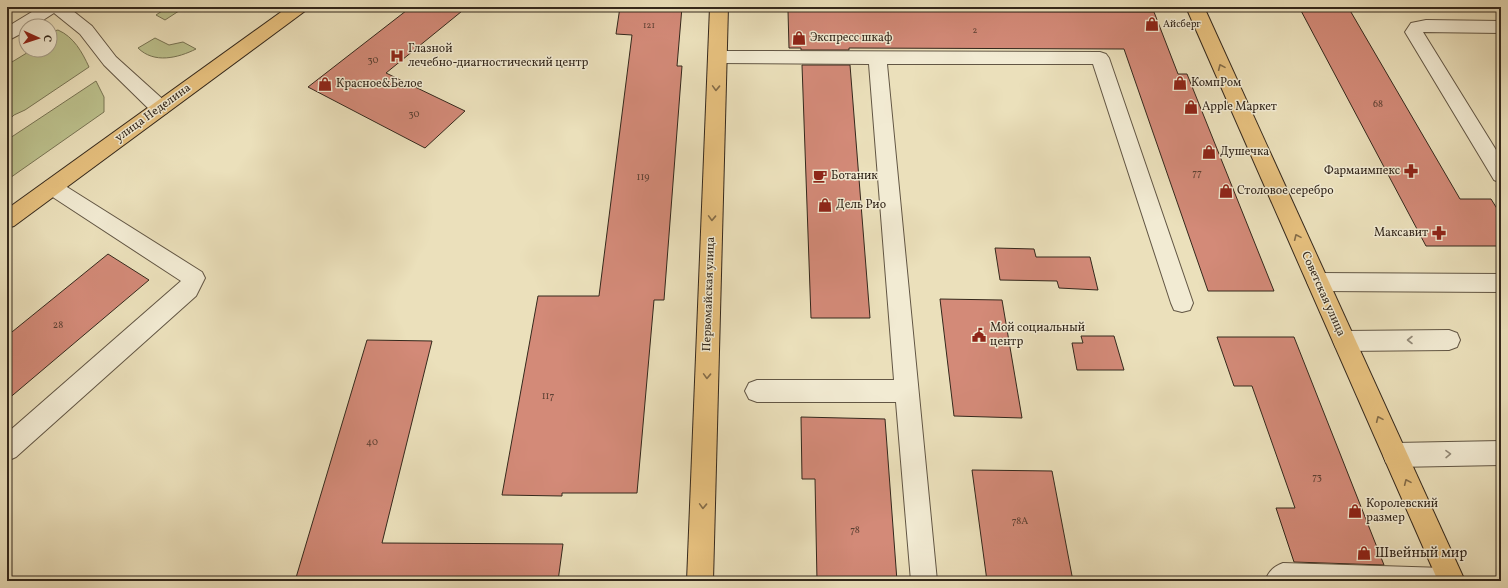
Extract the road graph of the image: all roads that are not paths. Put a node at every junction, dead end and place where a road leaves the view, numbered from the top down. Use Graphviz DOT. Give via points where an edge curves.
graph roads {
  1 [pos="52,7"];
  2 [pos="57,7"];
  3 [pos="299,7"];
  4 [pos="719,7"];
  5 [pos="1195,7"];
  6 [pos="1501,27"];
  7 [pos="7,35"];
  8 [pos="717,57"];
  9 [pos="877,57"];
  10 [pos="160,108"];
  11 [pos="1501,175"];
  12 [pos="52,187"];
  13 [pos="7,220"];
  14 [pos="1318,282"];
  15 [pos="1501,283"];
  16 [pos="1182,303"];
  17 [pos="1448,340"];
  18 [pos="1344,341"];
  19 [pos="757,391"];
  20 [pos="907,391"];
  21 [pos="7,449"];
  22 [pos="1501,453"];
  23 [pos="1395,455"];
  24 [pos="700,581"];
  25 [pos="924,581"];
  26 [pos="1278,581"];
  27 [pos="1444,581"];
  28 [pos="1452,581"];
  1 -- 7 [label="street"];
  2 -- 10 [label="street" via="86,30 110,62"];
  3 -- 10 [label="main road, улица Неделина"];
  4 -- 8 [label="main road, Первомайская улица"];
  14 -- 5 [label="main road, Советская улица, one-way"];
  6 -- 11 [label="street" via="1426,26 1417,27 1414,32"];
  8 -- 9 [label="street"];
  8 -- 24 [label="main road, Первомайская улица, one-way"];
  9 -- 16 [label="street" via="1100,58"];
  9 -- 20 [label="street"];
  10 -- 12 [label="main road, улица Неделина"];
  12 -- 13 [label="main road, улица Неделина"];
  12 -- 21 [label="street" via="194,278 188,290"];
  14 -- 15 [label="street"];
  14 -- 18 [label="main road, Советская улица"];
  17 -- 18 [label="street, one-way"];
  23 -- 18 [label="main road, Советская улица, one-way"];
  19 -- 20 [label="street"];
  20 -- 25 [label="street"];
  23 -- 22 [label="street, one-way"];
  28 -- 23 [label="main road, Советская улица, one-way"];
  26 -- 27 [label="street" via="1283,576"];
}
